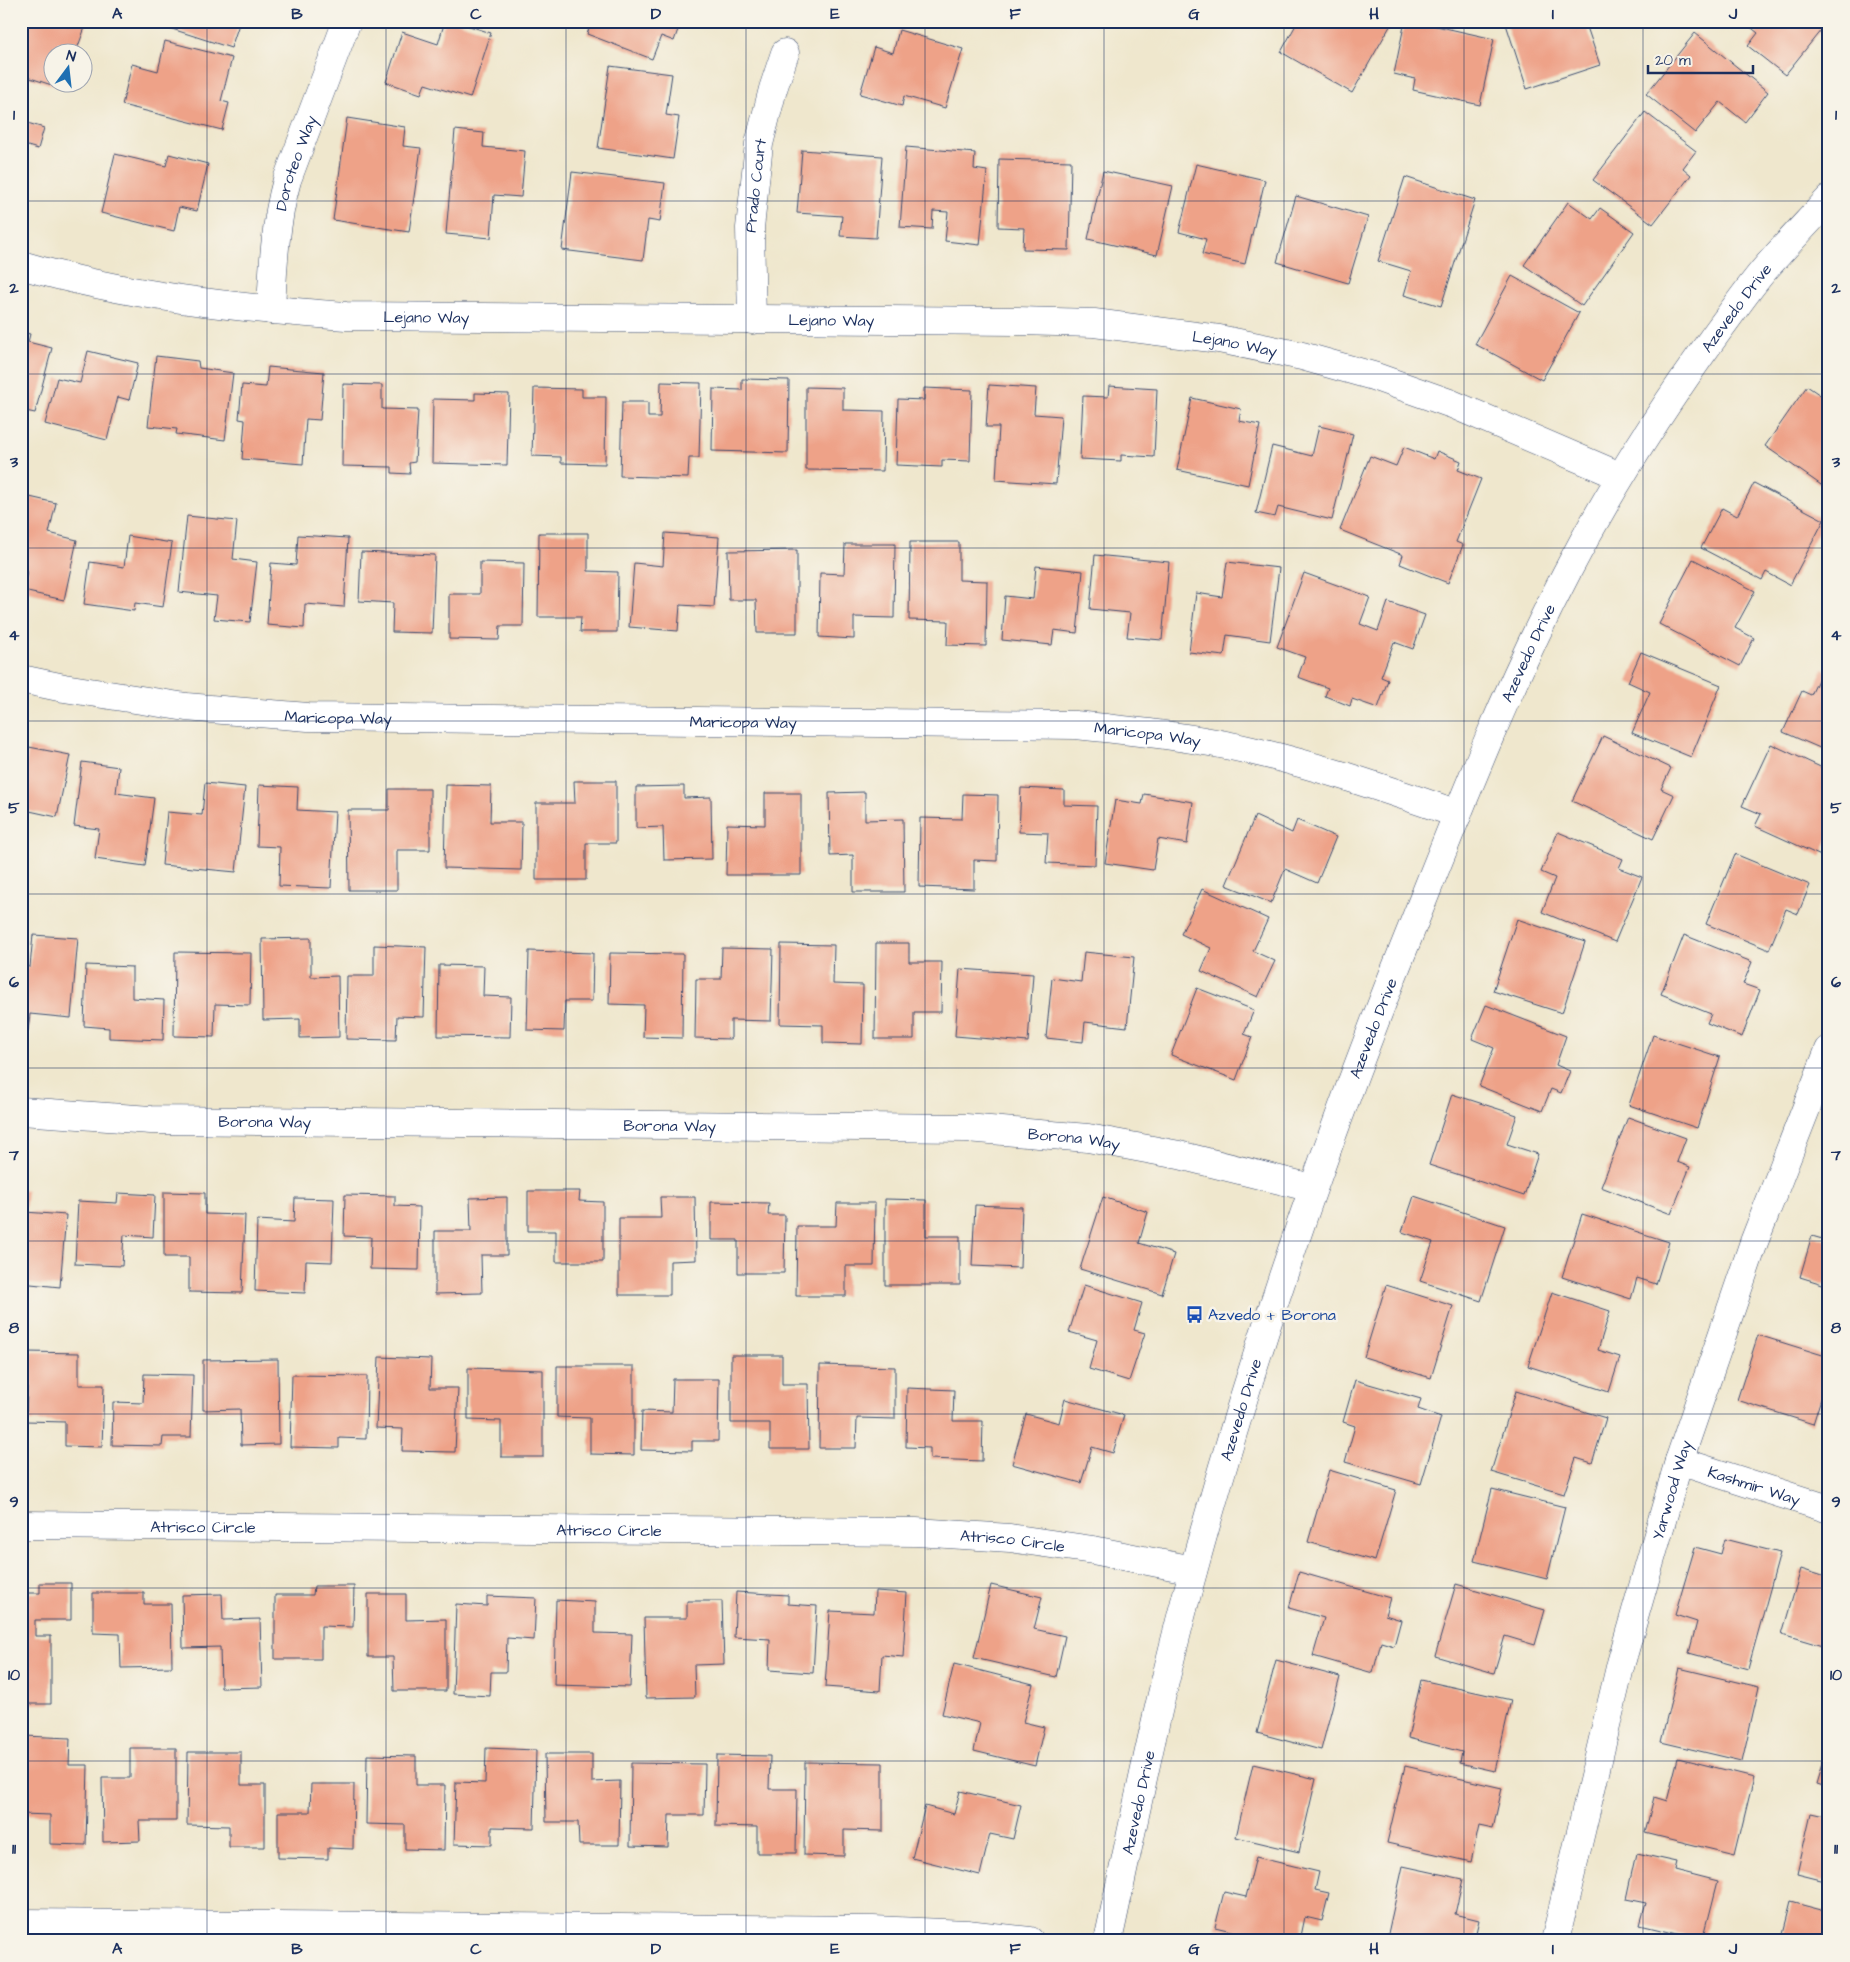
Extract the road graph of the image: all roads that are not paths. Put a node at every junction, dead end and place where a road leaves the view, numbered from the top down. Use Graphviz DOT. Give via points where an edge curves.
graph roads {
  1 [pos="347,21"];
  2 [pos="785,53"];
  3 [pos="1829,199"];
  4 [pos="21,265"];
  5 [pos="271,310"];
  6 [pos="752,320"];
  7 [pos="1620,476"];
  8 [pos="21,678"];
  9 [pos="1458,814"];
  10 [pos="1829,1050"];
  11 [pos="21,1111"];
  12 [pos="1312,1188"];
  13 [pos="1679,1461"];
  14 [pos="1829,1509"];
  15 [pos="21,1525"];
  16 [pos="1193,1570"];
  17 [pos="21,1924"];
  18 [pos="1030,1941"];
  19 [pos="1108,1941"];
  20 [pos="1555,1941"];
  1 -- 5 [label="street, Doroteo Way" via="280,205"];
  2 -- 6 [label="street, Prado Court" via="759,144 750,228"];
  3 -- 7 [label="street, Azevedo Drive" via="1762,272 1684,377"];
  4 -- 5 [label="street, Lejano Way" via="154,295"];
  5 -- 6 [label="street, Lejano Way" via="346,316"];
  6 -- 7 [label="street, Lejano Way" via="1094,323 1220,339 1302,356 1373,376 1452,404"];
  7 -- 9 [label="street, Azevedo Drive" via="1566,572 1523,660"];
  8 -- 9 [label="street, Maricopa Way" via="186,707 308,717 1076,725 1157,734 1252,751 1332,772"];
  9 -- 12 [label="street, Azevedo Drive" via="1367,1040"];
  10 -- 13 [label="street, Yarwood Way" via="1754,1242"];
  11 -- 12 [label="street, Borona Way" via="151,1120 966,1128 1088,1138 1179,1154"];
  12 -- 16 [label="street, Azevedo Drive" via="1246,1386"];
  13 -- 14 [label="street, Kashmir Way"];
  13 -- 20 [label="street, Yarwood Way" via="1621,1663"];
  15 -- 16 [label="street, Atrisco Circle" via="916,1532 1010,1538"];
  16 -- 19 [label="street, Azevedo Drive" via="1151,1741"];
  17 -- 18 [label="street" via="872,1930 967,1934"];
}
